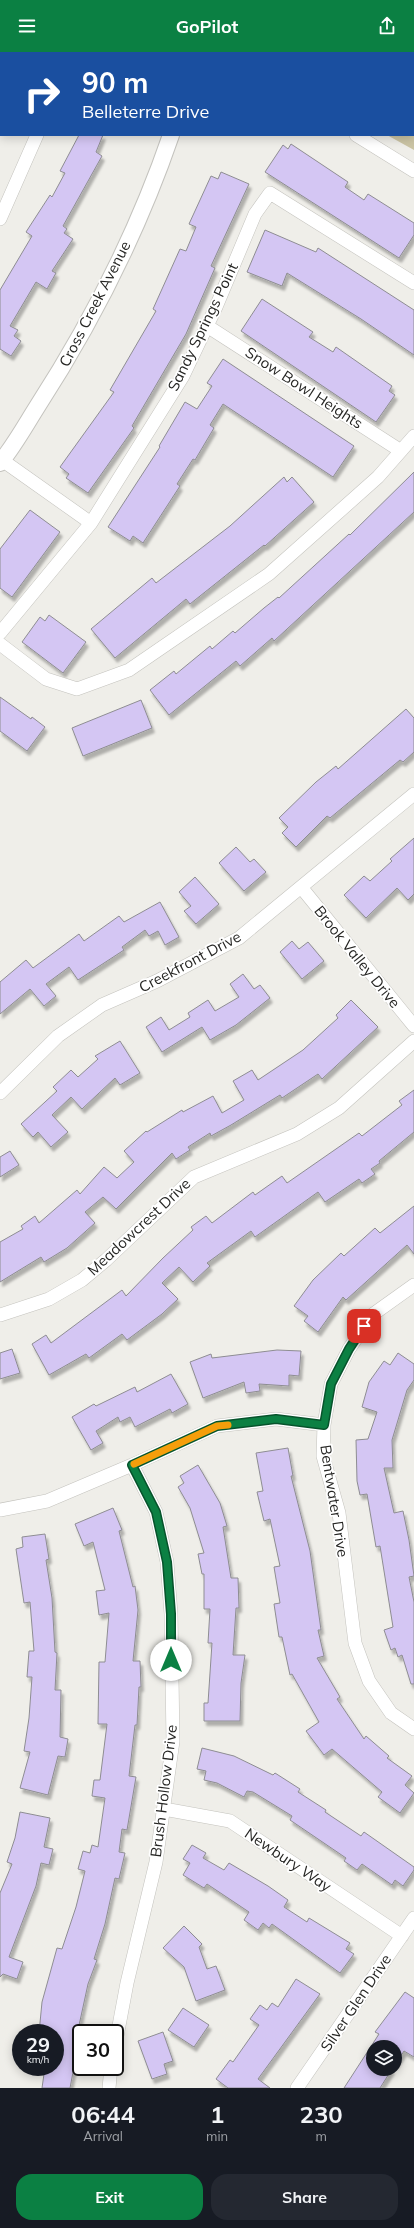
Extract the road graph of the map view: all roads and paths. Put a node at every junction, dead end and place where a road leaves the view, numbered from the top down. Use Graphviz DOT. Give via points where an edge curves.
graph roads {
  1 [pos="37,136"];
  2 [pos="171,136"];
  3 [pos="358,136"];
  4 [pos="414,171"];
  5 [pos="0,219"];
  6 [pos="413,279"];
  7 [pos="207,326"];
  8 [pos="414,436"];
  9 [pos="401,451"];
  10 [pos="1,462"];
  11 [pos="91,523"];
  12 [pos="0,633"];
  13 [pos="0,644"];
  14 [pos="414,794"];
  15 [pos="301,887"];
  16 [pos="414,1026"];
  17 [pos="414,1042"];
  18 [pos="0,1093"];
  19 [pos="414,1285"];
  20 [pos="0,1315"];
  21 [pos="324,1425"];
  22 [pos="132,1465"];
  23 [pos="0,1510"];
  24 [pos="414,1729"];
  25 [pos="164,1809"];
  26 [pos="414,1918"];
  27 [pos="402,1936"];
  28 [pos="119,2024"];
  29 [pos="110,2076"];
  30 [pos="108,2088"];
  31 [pos="298,2088"];
  1 -- 5 [label="street"];
  2 -- 10 [label="street, Cross Creek Avenue" via="157,176 110,282 59,372"];
  3 -- 4 [label="street"];
  6 -- 7 [label="street, Sandy Springs Point" via="270,193 255,214"];
  7 -- 9 [label="street, Snow Bowl Heights"];
  7 -- 11 [label="street, Sandy Springs Point" via="183,376"];
  8 -- 9 [label="street"];
  9 -- 13 [label="street" via="378,477 269,574 129,670 77,689 46,679"];
  10 -- 11 [label="street"];
  11 -- 12 [label="street, Sandy Springs Point"];
  14 -- 15 [label="street, Creekfront Drive"];
  15 -- 16 [label="street, Brook Valley Drive"];
  15 -- 18 [label="street, Creekfront Drive" via="239,938 157,981 102,1005 58,1036"];
  17 -- 20 [label="street, Meadowcrest Drive" via="338,1108 297,1134 194,1176 82,1280 49,1299"];
  19 -- 21 [label="street, Bentwater Drive" via="372,1315 349,1349 331,1384"];
  21 -- 22 [label="street" via="276,1419 217,1426"];
  21 -- 24 [label="street, Bentwater Drive" via="324,1456 339,1513 355,1643 369,1681 391,1713"];
  22 -- 23 [label="street" via="47,1501"];
  22 -- 25 [label="street, Brush Hollow Drive" via="156,1512 167,1562 171,1614 173,1741"];
  25 -- 27 [label="street, Newbury Way" via="230,1821"];
  25 -- 28 [label="street, Brush Hollow Drive" via="156,1862 126,1983"];
  26 -- 27 [label="street, Silver Glen Drive"];
  27 -- 31 [label="street, Silver Glen Drive"];
  29 -- 30 [label="street"];
}
